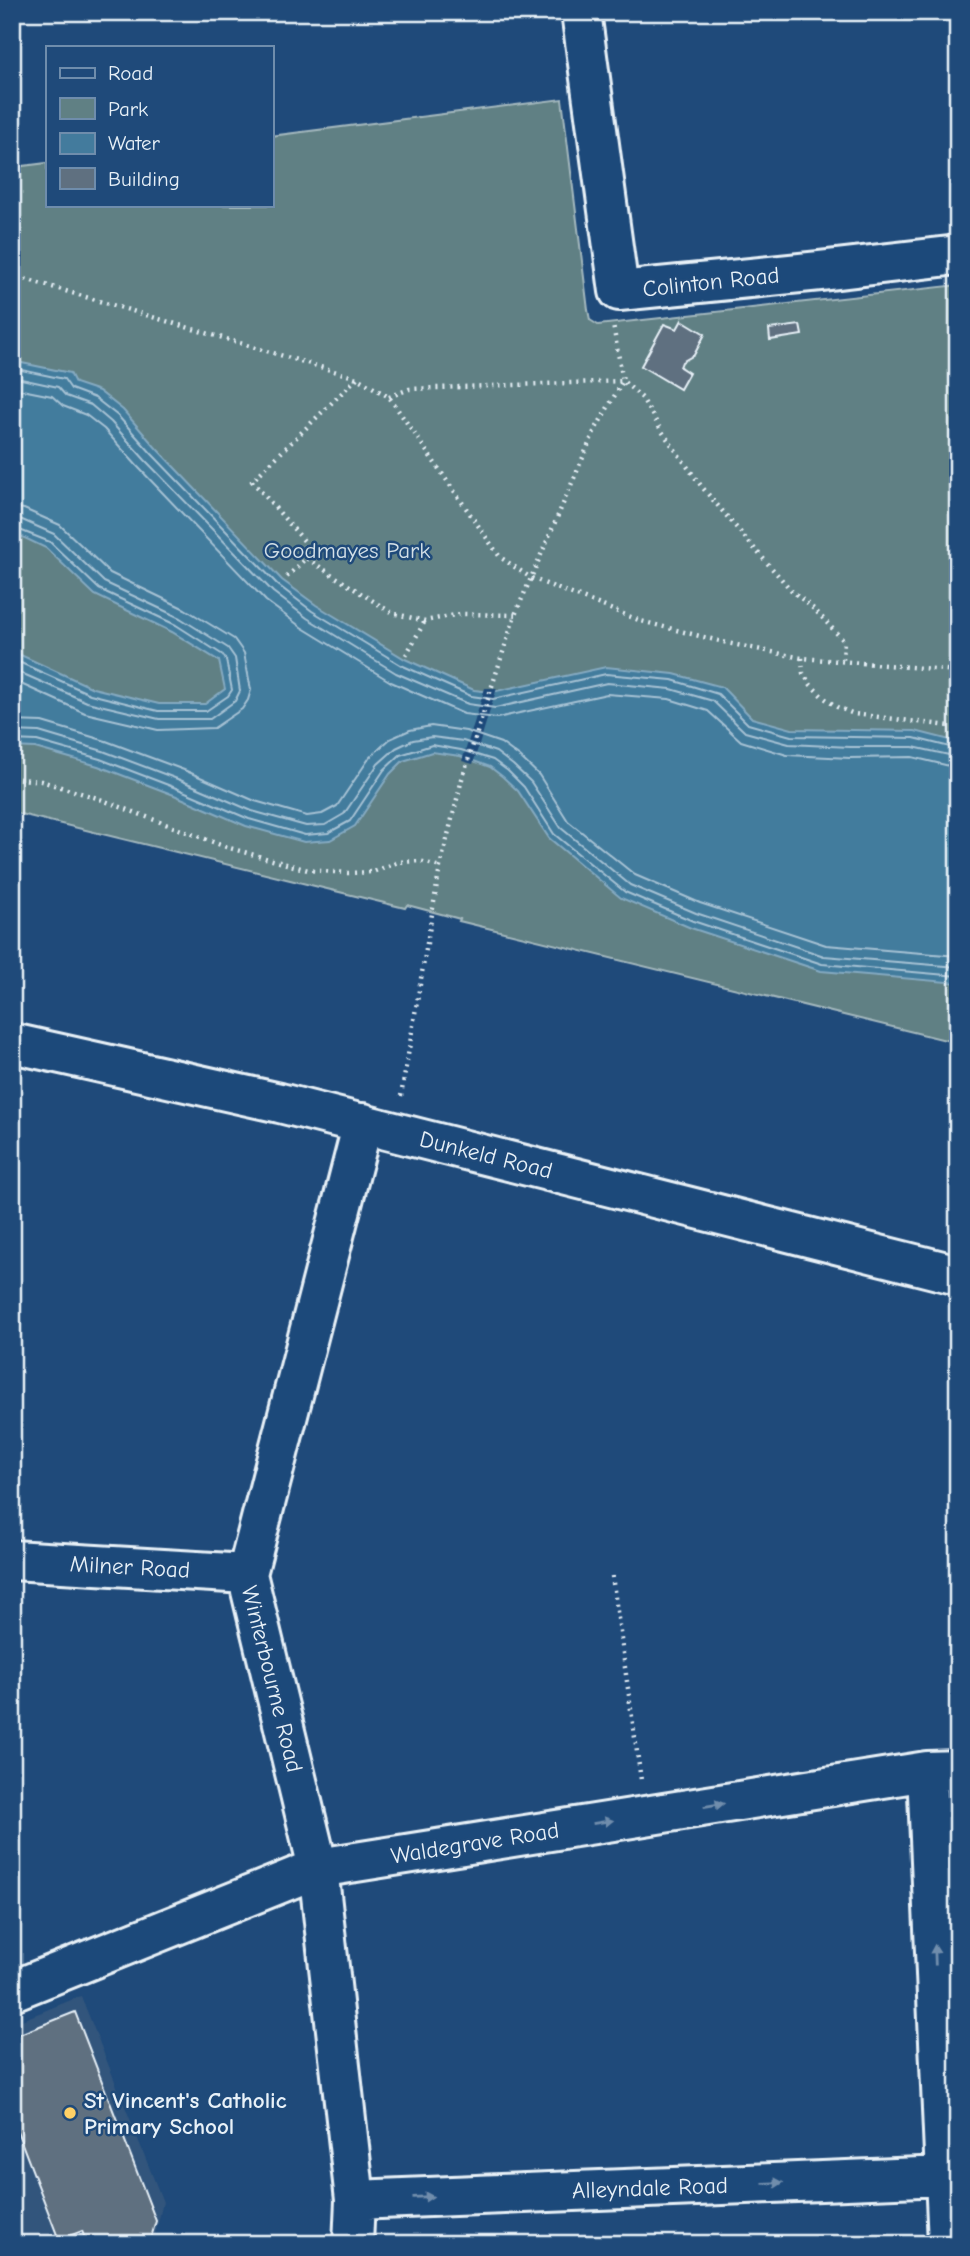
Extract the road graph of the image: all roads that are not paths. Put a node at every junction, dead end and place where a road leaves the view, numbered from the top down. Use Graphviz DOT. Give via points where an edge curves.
graph roads {
  1 [pos="581,12"];
  2 [pos="958,255"];
  3 [pos="12,1043"];
  4 [pos="378,1127"];
  5 [pos="958,1275"];
  6 [pos="12,1560"];
  7 [pos="247,1574"];
  8 [pos="943,1770"];
  9 [pos="318,1868"];
  10 [pos="12,1991"];
  11 [pos="945,2176"];
  12 [pos="355,2200"];
  13 [pos="353,2244"];
  14 [pos="948,2244"];
  1 -- 2 [label="street, Colinton Road" via="619,291"];
  3 -- 4 [label="street, Dunkeld Road"];
  4 -- 5 [label="street, Dunkeld Road"];
  4 -- 7 [label="street, Winterbourne Road"];
  6 -- 7 [label="street, Milner Road"];
  7 -- 9 [label="street, Winterbourne Road"];
  9 -- 8 [label="street, Waldegrave Road, one-way"];
  11 -- 8 [label="street, one-way"];
  9 -- 10 [label="street, Waldegrave Road"];
  9 -- 12 [label="street, Winterbourne Road"];
  12 -- 11 [label="street, Alleyndale Road, one-way"];
  11 -- 14 [label="street"];
  12 -- 13 [label="street, Winterbourne Road"];
}
